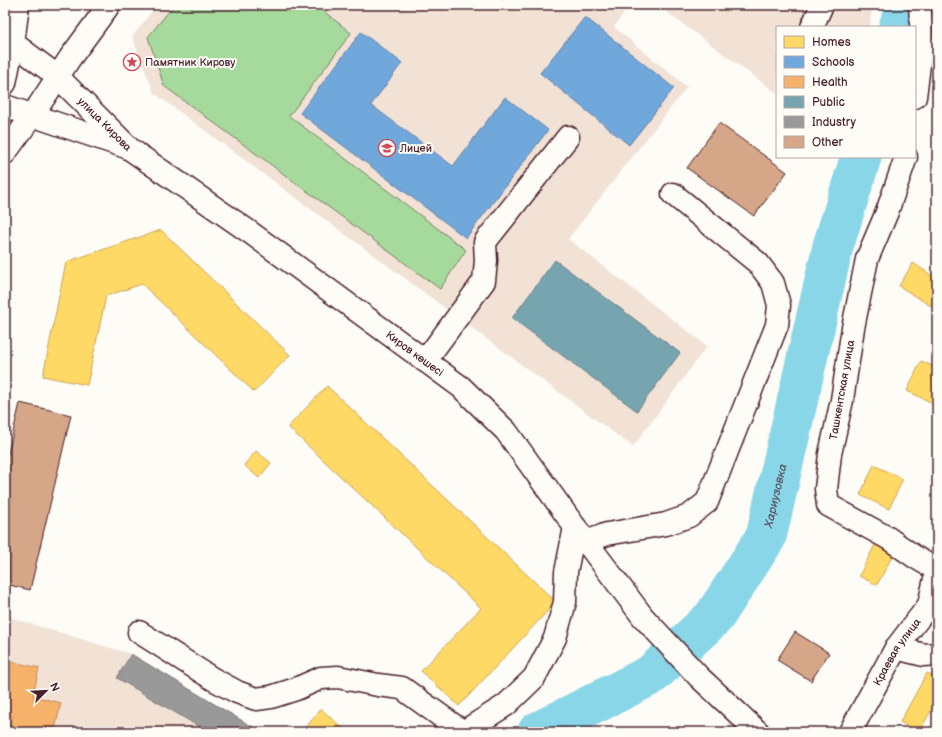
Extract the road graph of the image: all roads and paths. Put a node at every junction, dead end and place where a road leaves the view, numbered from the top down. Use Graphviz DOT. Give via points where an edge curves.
graph roads {
  1 [pos="18,5"];
  2 [pos="109,5"];
  3 [pos="822,5"];
  4 [pos="920,5"];
  5 [pos="812,26"];
  6 [pos="9,42"];
  7 [pos="57,76"];
  8 [pos="5,83"];
  9 [pos="916,89"];
  10 [pos="5,106"];
  11 [pos="32,116"];
  12 [pos="568,137"];
  13 [pos="130,148"];
  14 [pos="5,153"];
  15 [pos="906,158"];
  16 [pos="674,194"];
  17 [pos="425,361"];
  18 [pos="581,535"];
  19 [pos="937,570"];
  20 [pos="933,606"];
  21 [pos="139,632"];
  22 [pos="896,648"];
  23 [pos="937,654"];
  24 [pos="463,732"];
  25 [pos="758,732"];
  26 [pos="850,732"];
  1 -- 6 [label="street"];
  2 -- 7 [label="street"];
  3 -- 5 [label="street"];
  4 -- 9 [label="street" via="922,41"];
  6 -- 7 [label="street, улица Кирова"];
  6 -- 8 [label="street"];
  7 -- 11 [label="street"];
  7 -- 13 [label="street, улица Кирова"];
  10 -- 11 [label="street, улица Кирова"];
  11 -- 13 [label="street, улица Кирова"];
  11 -- 14 [label="street"];
  12 -- 17 [label="street" via="484,242 484,281"];
  13 -- 17 [label="street, Киров көшесі"];
  15 -- 19 [label="street, Ташкентская улица" via="867,259 830,454 826,489 828,505 888,538"];
  16 -- 18 [label="street" via="758,263 773,283 779,305 777,325 707,502 689,516 666,524 607,534"];
  17 -- 18 [label="street, Киров көшесі" via="461,387 506,432"];
  18 -- 24 [label="street" via="566,572 565,602 555,638 534,678 506,705"];
  18 -- 25 [label="street, Киров көшесі" via="643,617 699,677"];
  19 -- 20 [label="street, Краевая улица"];
  20 -- 22 [label="street, Краевая улица"];
  21 -- 24 [label="street" via="213,680 256,699 296,689 321,678 338,677 402,688"];
  22 -- 23 [label="street" via="924,655"];
  22 -- 26 [label="street, Краевая улица"];
}
